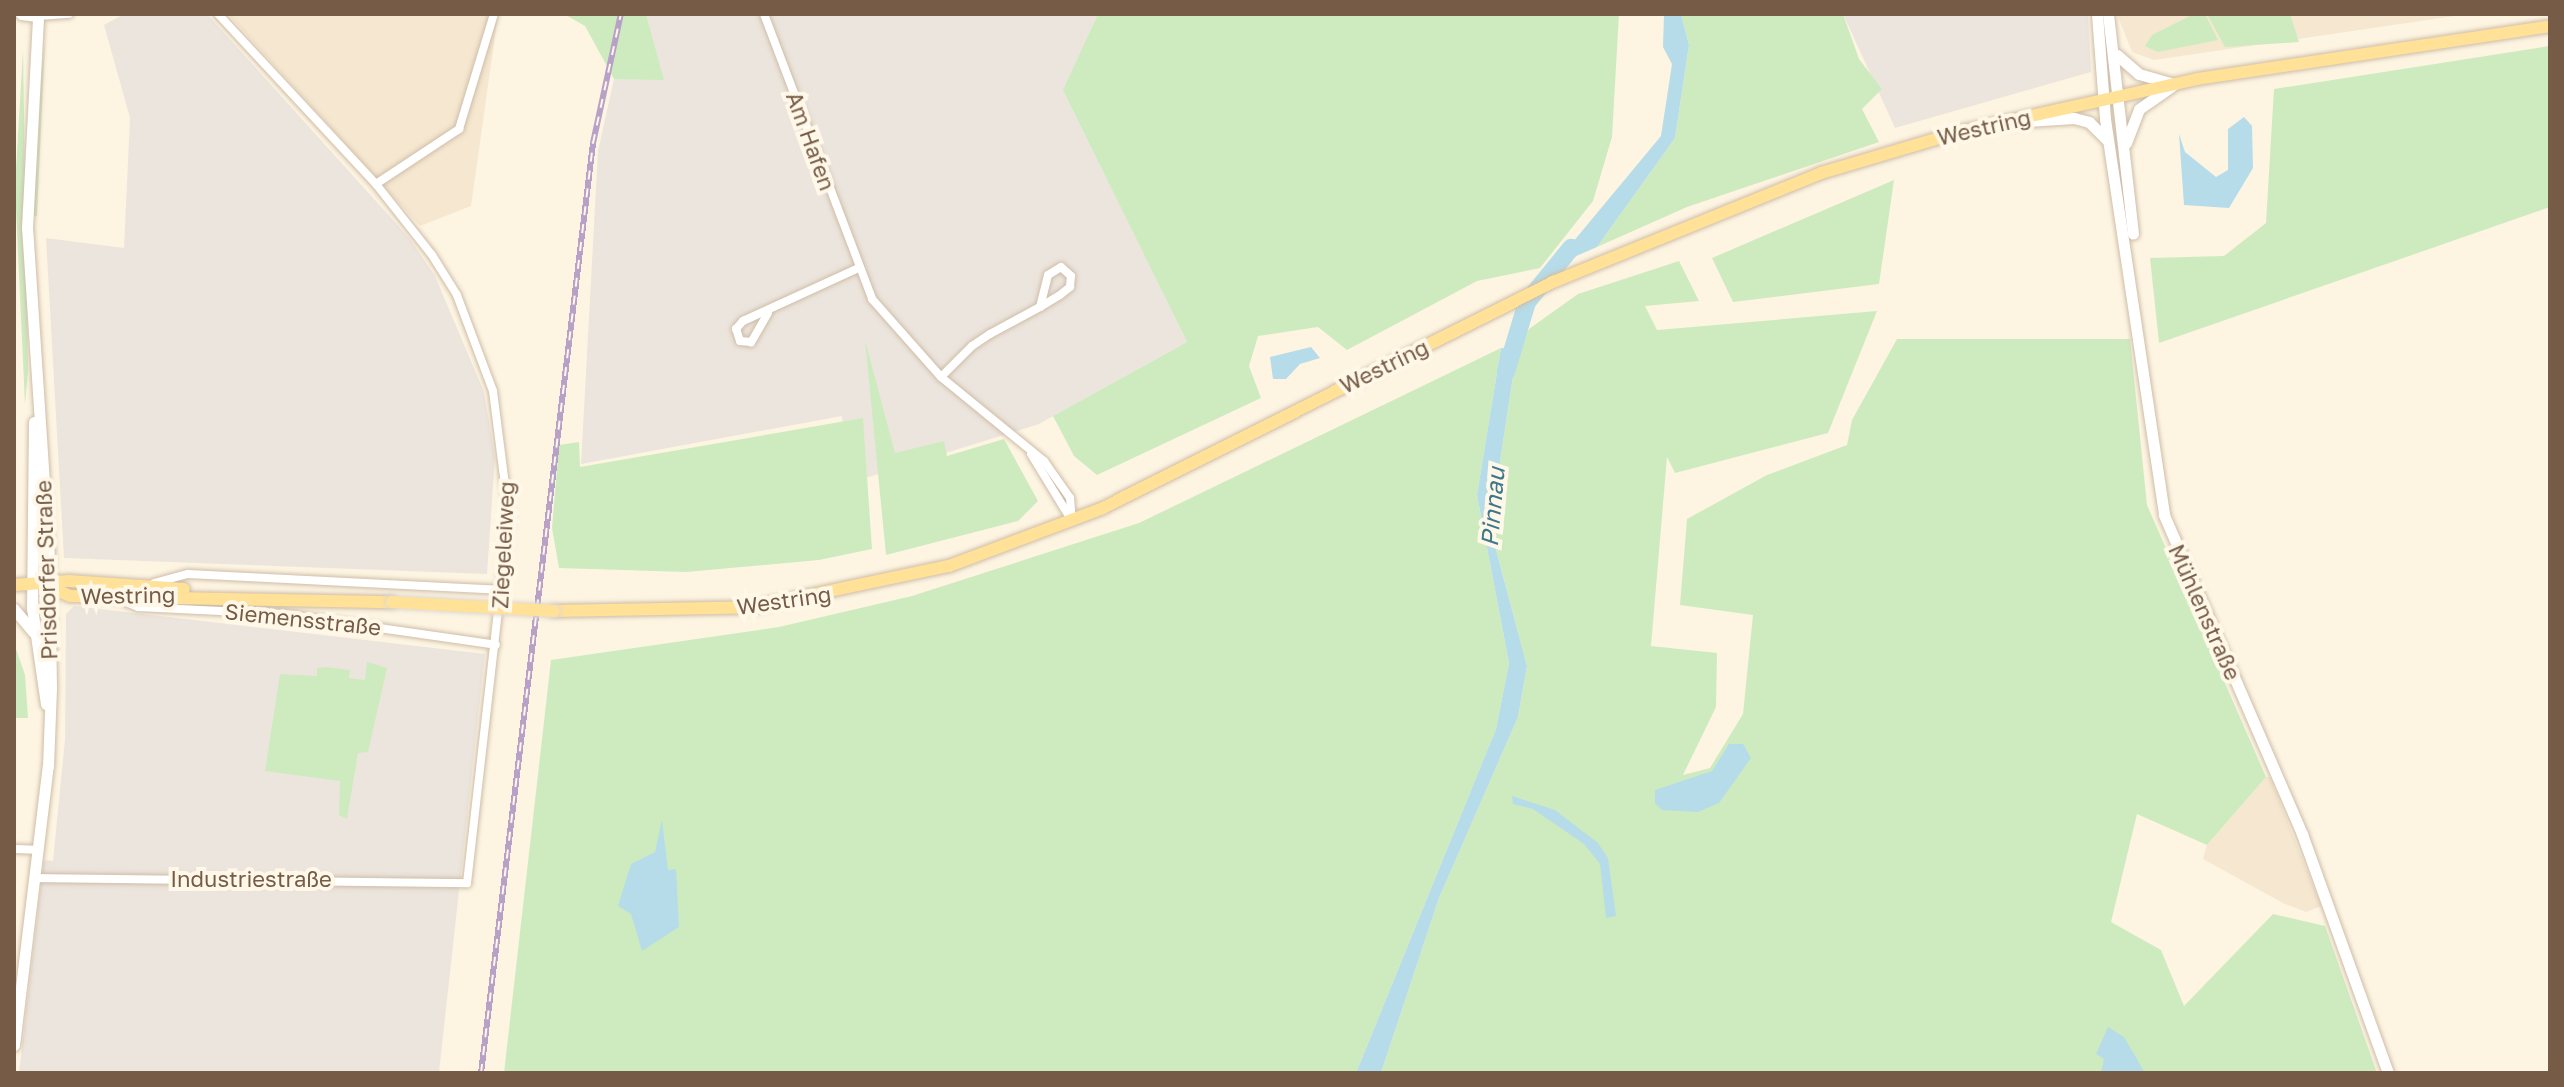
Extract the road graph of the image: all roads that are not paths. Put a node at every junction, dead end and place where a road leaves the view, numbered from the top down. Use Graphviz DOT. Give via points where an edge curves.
graph roads {
  1 [pos="21,14"];
  2 [pos="69,14"];
  3 [pos="218,14"];
  4 [pos="494,14"];
  5 [pos="764,14"];
  6 [pos="2097,14"];
  7 [pos="2108,14"];
  8 [pos="38,16"];
  9 [pos="2550,26"];
  10 [pos="2115,52"];
  11 [pos="2175,84"];
  12 [pos="2119,95"];
  13 [pos="2104,98"];
  14 [pos="2011,122"];
  15 [pos="2110,144"];
  16 [pos="2124,151"];
  17 [pos="376,184"];
  18 [pos="859,268"];
  19 [pos="2134,291"];
  20 [pos="1040,307"];
  21 [pos="768,313"];
  22 [pos="941,377"];
  23 [pos="35,410"];
  24 [pos="1072,521"];
  25 [pos="154,583"];
  26 [pos="14,585"];
  27 [pos="32,586"];
  28 [pos="49,587"];
  29 [pos="504,590"];
  30 [pos="210,594"];
  31 [pos="112,595"];
  32 [pos="14,609"];
  33 [pos="35,634"];
  34 [pos="496,645"];
  35 [pos="50,730"];
  36 [pos="14,849"];
  37 [pos="37,850"];
  38 [pos="34,878"];
  39 [pos="467,883"];
  40 [pos="14,1045"];
  41 [pos="2388,1073"];
  1 -- 8 [label="main road"];
  2 -- 8 [label="street"];
  3 -- 17 [label="street, Ziegeleiweg"];
  4 -- 17 [label="street" via="459,129"];
  5 -- 18 [label="street, Am Hafen"];
  6 -- 13 [label="main road, Mühlenstraße"];
  7 -- 10 [label="main road, Mühlenstraße"];
  8 -- 23 [label="main road, Prisdorfer Straße" via="27,228"];
  9 -- 11 [label="main road, Westring"];
  10 -- 11 [label="main road" via="2134,71"];
  10 -- 12 [label="main road, Mühlenstraße"];
  11 -- 12 [label="main road, Westring"];
  11 -- 16 [label="main road" via="2139,109"];
  12 -- 13 [label="main road, Westring"];
  12 -- 16 [label="main road, Mühlenstraße"];
  13 -- 14 [label="main road, Westring"];
  13 -- 15 [label="main road, Mühlenstraße"];
  14 -- 15 [label="main road" via="2074,118 2101,130"];
  14 -- 24 [label="main road, Westring" via="1821,173 1675,228 1460,328"];
  15 -- 19 [label="main road, Mühlenstraße"];
  16 -- 19 [label="main road, Mühlenstraße"];
  17 -- 29 [label="street, Ziegeleiweg" via="457,295 493,391 508,485"];
  18 -- 21 [label="street"];
  18 -- 22 [label="street, Am Hafen" via="872,299"];
  19 -- 41 [label="main road, Mühlenstraße" via="2164,515 2333,917"];
  20 -- 20 [label="street" via="1070,287 1071,276 1061,267 1048,275"];
  20 -- 22 [label="street" via="972,346"];
  22 -- 24 [label="street, Am Hafen" via="1025,444 1065,489"];
  23 -- 27 [label="main road, Prisdorfer Straße" via="30,452"];
  23 -- 28 [label="main road, Prisdorfer Straße"];
  24 -- 30 [label="main road, Westring, bridge" via="935,569 783,602 662,613"];
  25 -- 28 [label="main road, Westring" via="69,581"];
  25 -- 29 [label="street, Siemensstraße" via="211,575"];
  25 -- 30 [label="main road, Westring"];
  26 -- 27 [label="main road, Westring"];
  27 -- 28 [label="main road, Westring"];
  27 -- 33 [label="main road, Prisdorfer Straße"];
  28 -- 31 [label="main road, Westring" via="70,596"];
  28 -- 35 [label="main road, Prisdorfer Straße"];
  29 -- 34 [label="street, Ziegeleiweg"];
  30 -- 31 [label="main road, Westring"];
  31 -- 34 [label="street, Siemensstraße" via="138,607 335,620"];
  32 -- 33 [label="main road"];
  33 -- 35 [label="main road, Prisdorfer Straße"];
  34 -- 39 [label="street, Ziegeleiweg"];
  35 -- 37 [label="main road, Prisdorfer Straße"];
  36 -- 37 [label="street"];
  37 -- 38 [label="main road, Prisdorfer Straße"];
  38 -- 39 [label="street, Industriestraße"];
  38 -- 40 [label="main road, Prisdorfer Straße"];
}
